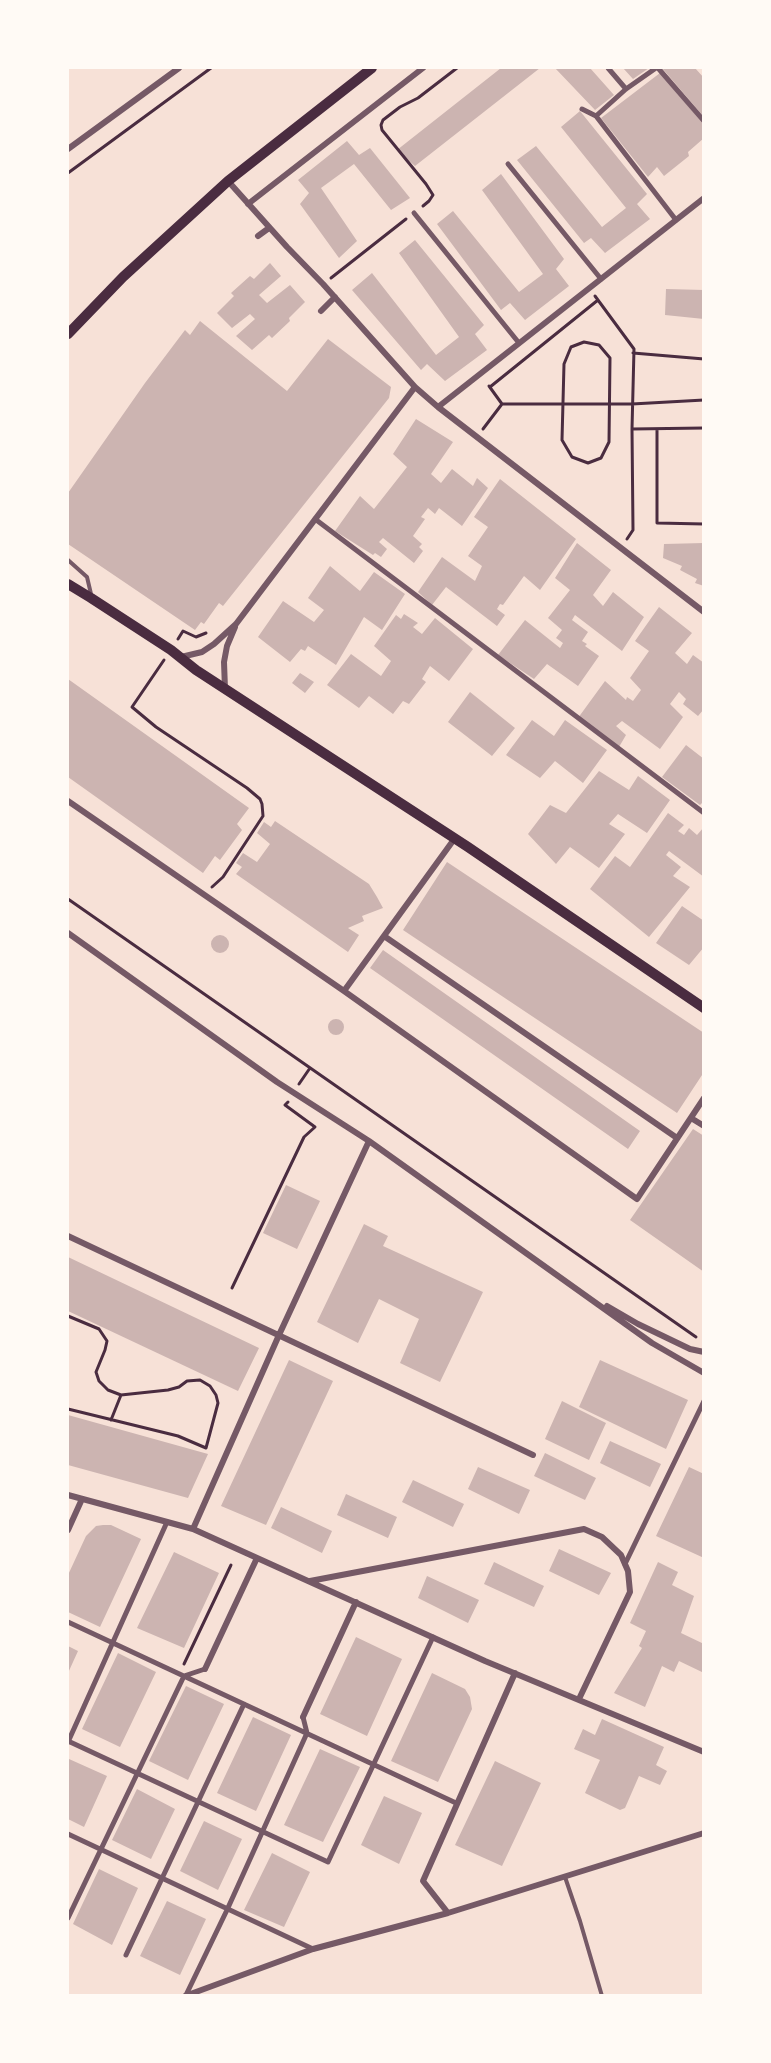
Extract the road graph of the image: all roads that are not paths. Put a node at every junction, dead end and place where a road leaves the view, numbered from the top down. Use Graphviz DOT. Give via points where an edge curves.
graph roads {
  1 [pos="179,68"];
  2 [pos="372,68"];
  3 [pos="423,68"];
  4 [pos="608,68"];
  5 [pos="657,68"];
  6 [pos="626,89"];
  7 [pos="582,109"];
  8 [pos="596,116"];
  9 [pos="704,121"];
  10 [pos="68,149"];
  11 [pos="508,164"];
  12 [pos="228,181"];
  13 [pos="704,198"];
  14 [pos="248,204"];
  15 [pos="414,213"];
  16 [pos="676,220"];
  17 [pos="269,228"];
  18 [pos="258,236"];
  19 [pos="601,279"];
  20 [pos="335,297"];
  21 [pos="321,311"];
  22 [pos="68,334"];
  23 [pos="519,344"];
  24 [pos="415,387"];
  25 [pos="438,407"];
  26 [pos="315,519"];
  27 [pos="68,560"];
  28 [pos="68,584"];
  29 [pos="91,598"];
  30 [pos="704,612"];
  31 [pos="236,624"];
  32 [pos="175,654"];
  33 [pos="225,689"];
  34 [pos="68,801"];
  35 [pos="704,813"];
  36 [pos="454,838"];
  37 [pos="68,933"];
  38 [pos="384,936"];
  39 [pos="344,991"];
  40 [pos="704,1008"];
  41 [pos="704,1098"];
  42 [pos="691,1118"];
  43 [pos="704,1126"];
  44 [pos="677,1138"];
  45 [pos="369,1141"];
  46 [pos="68,1236"];
  47 [pos="573,1285"];
  48 [pos="279,1335"];
  49 [pos="704,1352"];
  50 [pos="704,1373"];
  51 [pos="704,1401"];
  52 [pos="533,1455"];
  53 [pos="68,1495"];
  54 [pos="82,1499"];
  55 [pos="167,1522"];
  56 [pos="68,1530"];
  57 [pos="193,1530"];
  58 [pos="257,1558"];
  59 [pos="625,1564"];
  60 [pos="308,1581"];
  61 [pos="356,1602"];
  62 [pos="68,1622"];
  63 [pos="433,1637"];
  64 [pos="114,1643"];
  65 [pos="205,1669"];
  66 [pos="514,1673"];
  67 [pos="184,1676"];
  68 [pos="579,1699"];
  69 [pos="244,1704"];
  70 [pos="303,1717"];
  71 [pos="307,1733"];
  72 [pos="68,1742"];
  73 [pos="703,1753"];
  74 [pos="374,1765"];
  75 [pos="137,1772"];
  76 [pos="198,1801"];
  77 [pos="456,1803"];
  78 [pos="263,1831"];
  79 [pos="704,1833"];
  80 [pos="68,1834"];
  81 [pos="100,1850"];
  82 [pos="565,1877"];
  83 [pos="162,1879"];
  84 [pos="227,1910"];
  85 [pos="448,1913"];
  86 [pos="68,1918"];
  87 [pos="313,1949"];
  88 [pos="126,1955"];
  89 [pos="186,1995"];
  90 [pos="602,1995"];
  1 -- 10 [label="street"];
  2 -- 12 [label="main road"];
  3 -- 14 [label="street"];
  4 -- 6 [label="street"];
  5 -- 6 [label="street"];
  5 -- 9 [label="street"];
  6 -- 8 [label="street"];
  7 -- 8 [label="street"];
  8 -- 16 [label="street"];
  11 -- 19 [label="street"];
  12 -- 14 [label="street"];
  12 -- 22 [label="main road" via="123,277"];
  13 -- 16 [label="street"];
  14 -- 17 [label="street"];
  15 -- 23 [label="street"];
  16 -- 19 [label="street"];
  17 -- 18 [label="street"];
  17 -- 20 [label="street"];
  19 -- 23 [label="street"];
  20 -- 21 [label="street"];
  20 -- 24 [label="street"];
  23 -- 25 [label="street"];
  24 -- 25 [label="street"];
  24 -- 26 [label="street"];
  25 -- 30 [label="street"];
  26 -- 31 [label="street"];
  26 -- 35 [label="street"];
  27 -- 29 [label="lane" via="87,577"];
  28 -- 29 [label="main road"];
  29 -- 32 [label="main road"];
  31 -- 32 [label="street" via="202,651"];
  31 -- 33 [label="street" via="226,654"];
  32 -- 33 [label="main road"];
  33 -- 36 [label="main road"];
  34 -- 39 [label="street"];
  36 -- 38 [label="street"];
  36 -- 40 [label="main road"];
  37 -- 45 [label="street" via="293,1093"];
  38 -- 39 [label="street"];
  38 -- 44 [label="street"];
  39 -- 44 [label="street" via="637,1199"];
  41 -- 42 [label="street"];
  42 -- 43 [label="street"];
  42 -- 44 [label="street"];
  45 -- 47 [label="street"];
  45 -- 48 [label="street"];
  46 -- 48 [label="street"];
  47 -- 49 [label="street" via="638,1324"];
  47 -- 50 [label="street" via="652,1343"];
  48 -- 52 [label="street"];
  48 -- 57 [label="street"];
  51 -- 59 [label="street"];
  53 -- 54 [label="street"];
  54 -- 55 [label="street"];
  54 -- 56 [label="street"];
  55 -- 57 [label="street"];
  55 -- 64 [label="street"];
  57 -- 58 [label="street"];
  58 -- 60 [label="street"];
  58 -- 65 [label="street"];
  59 -- 60 [label="street" via="602,1537 584,1529"];
  59 -- 68 [label="street" via="630,1592"];
  60 -- 61 [label="street"];
  61 -- 63 [label="street"];
  61 -- 70 [label="street"];
  62 -- 64 [label="street"];
  63 -- 66 [label="street"];
  63 -- 74 [label="street"];
  64 -- 67 [label="street"];
  64 -- 72 [label="street"];
  65 -- 67 [label="street"];
  66 -- 68 [label="street"];
  66 -- 77 [label="street"];
  67 -- 69 [label="street"];
  67 -- 75 [label="street"];
  68 -- 73 [label="street"];
  69 -- 71 [label="street"];
  69 -- 76 [label="street"];
  70 -- 71 [label="street"];
  71 -- 74 [label="street"];
  71 -- 78 [label="street"];
  72 -- 75 [label="street"];
  74 -- 77 [label="street"];
  74 -- 78 [label="street" via="328,1862"];
  75 -- 76 [label="street"];
  75 -- 81 [label="street"];
  76 -- 78 [label="street"];
  76 -- 83 [label="street"];
  77 -- 85 [label="street" via="423,1881"];
  78 -- 84 [label="street"];
  79 -- 82 [label="street"];
  80 -- 81 [label="street"];
  81 -- 83 [label="street"];
  81 -- 86 [label="street"];
  82 -- 85 [label="street"];
  82 -- 90 [label="lane"];
  83 -- 84 [label="street"];
  83 -- 88 [label="street"];
  84 -- 87 [label="street"];
  84 -- 89 [label="street"];
  85 -- 87 [label="street"];
  87 -- 89 [label="street"];
}
